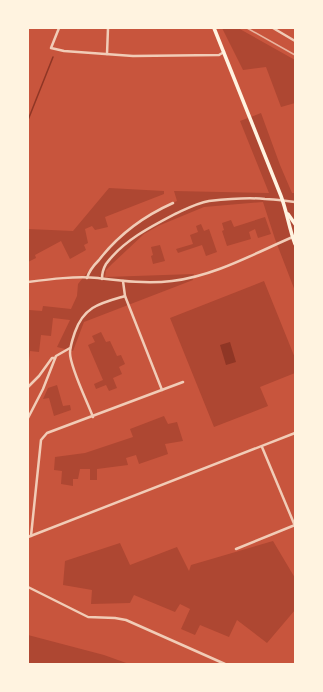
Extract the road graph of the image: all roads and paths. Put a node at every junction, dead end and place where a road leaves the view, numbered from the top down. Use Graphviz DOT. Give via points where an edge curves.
graph roads {
  1 [pos="59,28"];
  2 [pos="108,28"];
  3 [pos="214,28"];
  4 [pos="273,28"];
  5 [pos="295,41"];
  6 [pos="224,52"];
  7 [pos="107,54"];
  8 [pos="283,201"];
  9 [pos="295,202"];
  10 [pos="173,204"];
  11 [pos="288,214"];
  12 [pos="295,224"];
  13 [pos="294,237"];
  14 [pos="295,244"];
  15 [pos="87,278"];
  16 [pos="102,279"];
  17 [pos="123,281"];
  18 [pos="28,282"];
  19 [pos="125,296"];
  20 [pos="70,348"];
  21 [pos="55,358"];
  22 [pos="183,382"];
  23 [pos="28,387"];
  24 [pos="162,390"];
  25 [pos="93,417"];
  26 [pos="28,418"];
  27 [pos="295,433"];
  28 [pos="262,447"];
  29 [pos="295,526"];
  30 [pos="30,537"];
  31 [pos="236,549"];
  32 [pos="28,587"];
  33 [pos="225,664"];
  1 -- 7 [label="street" via="51,48"];
  2 -- 7 [label="street"];
  3 -- 6 [label="main road"];
  4 -- 5 [label="street"];
  6 -- 7 [label="street" via="210,55"];
  6 -- 8 [label="main road"];
  8 -- 9 [label="street"];
  8 -- 11 [label="main road"];
  8 -- 16 [label="street" via="247,198 198,203 133,238 106,265"];
  10 -- 15 [label="street" via="128,229 100,257"];
  11 -- 12 [label="main road"];
  11 -- 13 [label="main road"];
  13 -- 14 [label="main road"];
  13 -- 17 [label="street" via="223,267 185,279 156,282"];
  15 -- 16 [label="street"];
  15 -- 18 [label="street"];
  16 -- 17 [label="street"];
  17 -- 19 [label="street"];
  19 -- 20 [label="street" via="100,304 85,313"];
  19 -- 24 [label="street"];
  20 -- 21 [label="street"];
  20 -- 25 [label="street" via="72,364"];
  21 -- 23 [label="street" via="52,358"];
  21 -- 26 [label="street"];
  22 -- 24 [label="street"];
  24 -- 25 [label="street"];
  25 -- 30 [label="street" via="47,433 42,438"];
  27 -- 28 [label="street"];
  28 -- 29 [label="street"];
  28 -- 30 [label="street"];
  29 -- 31 [label="street"];
  32 -- 33 [label="street" via="86,616 126,620"];
}
